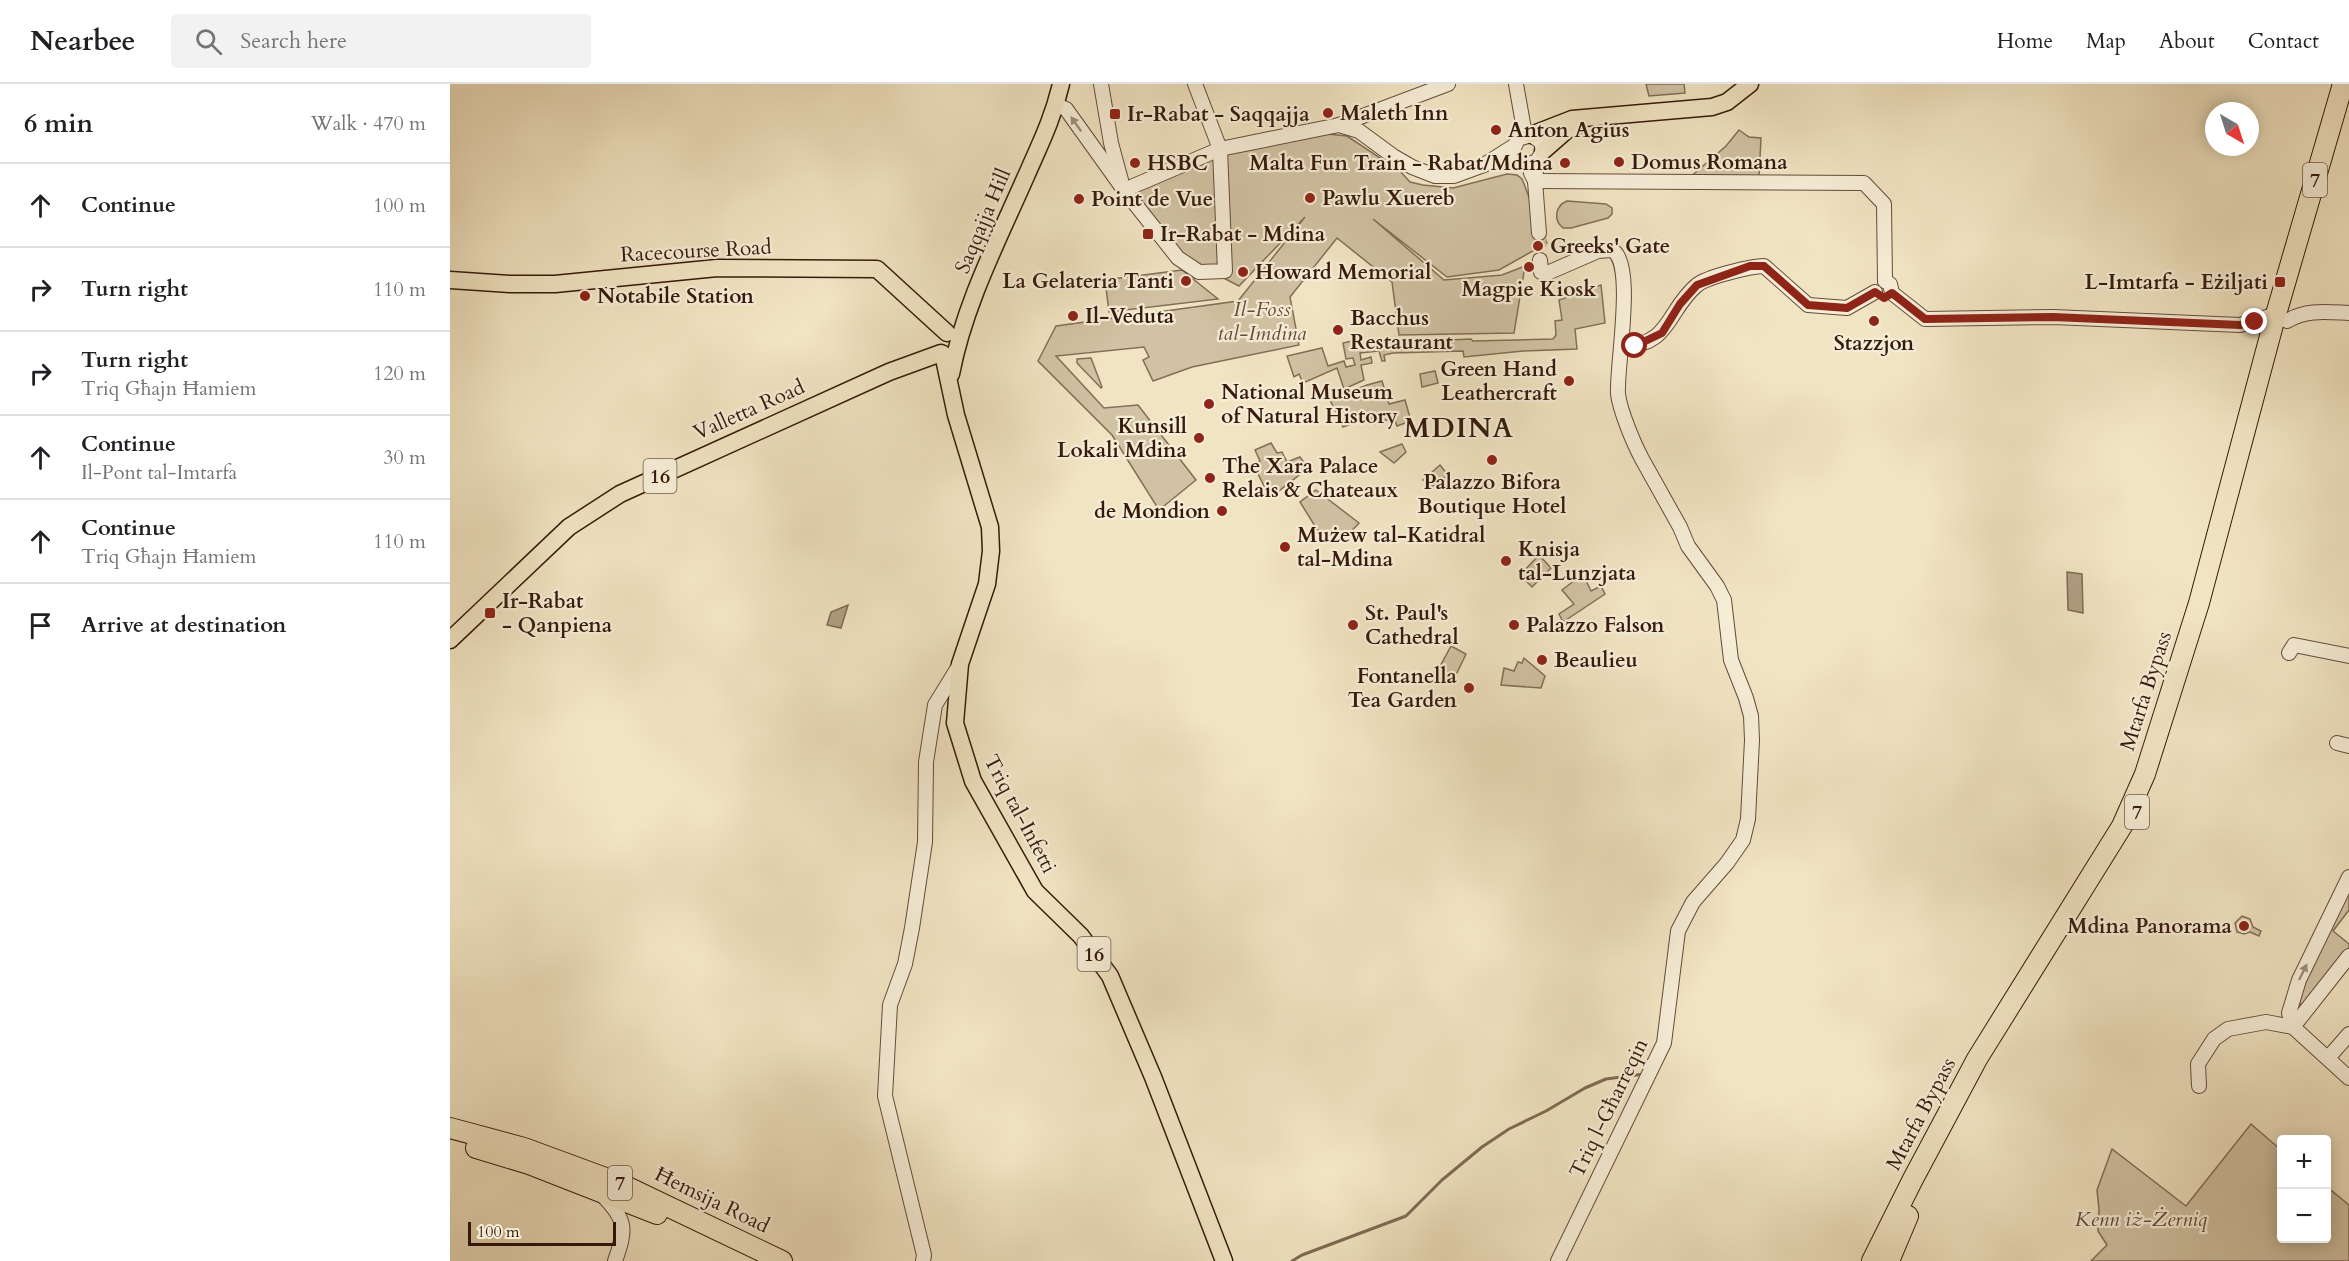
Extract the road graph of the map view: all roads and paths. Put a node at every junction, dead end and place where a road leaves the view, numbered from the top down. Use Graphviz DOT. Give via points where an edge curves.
graph roads {
  1 [pos="1050,84"];
  2 [pos="1060,84"];
  3 [pos="1101,84"];
  4 [pos="1195,84"];
  5 [pos="1448,84"];
  6 [pos="1516,84"];
  7 [pos="2343,84"];
  8 [pos="1745,89"];
  9 [pos="2349,100"];
  10 [pos="1056,105"];
  11 [pos="1596,118"];
  12 [pos="1339,125"];
  13 [pos="1528,135"];
  14 [pos="1514,146"];
  15 [pos="1039,147"];
  16 [pos="1220,149"];
  17 [pos="1533,160"];
  18 [pos="1484,165"];
  19 [pos="1535,181"];
  20 [pos="1124,190"];
  21 [pos="1539,233"];
  22 [pos="1540,260"];
  23 [pos="450,280"];
  24 [pos="1888,287"];
  25 [pos="2349,313"];
  26 [pos="2282,318"];
  27 [pos="2240,325"];
  28 [pos="946,343"];
  29 [pos="1621,347"];
  30 [pos="2268,351"];
  31 [pos="454,633"];
  32 [pos="2289,653"];
  33 [pos="2349,656"];
  34 [pos="960,664"];
  35 [pos="2349,877"];
  36 [pos="2349,956"];
  37 [pos="2291,1005"];
  38 [pos="2266,1022"];
  39 [pos="2293,1027"];
  40 [pos="2349,1034"];
  41 [pos="2328,1058"];
  42 [pos="2349,1078"];
  43 [pos="2199,1086"];
  44 [pos="450,1128"];
  45 [pos="450,1141"];
  46 [pos="595,1189"];
  47 [pos="615,1261"];
  48 [pos="752,1261"];
  49 [pos="782,1261"];
  50 [pos="923,1261"];
  51 [pos="1224,1261"];
  52 [pos="1558,1261"];
  53 [pos="1872,1261"];
  54 [pos="1889,1261"];
  1 -- 15 [label="main road, Saqqajja Hill"];
  2 -- 10 [label="main road, Saqqajja Hill"];
  3 -- 20 [label="street" via="1110,143"];
  4 -- 16 [label="street"];
  5 -- 12 [label="street"];
  6 -- 13 [label="street"];
  7 -- 26 [label="highway, Mtarfa Bypass / 7"];
  8 -- 11 [label="main road" via="1728,102 1712,107"];
  9 -- 26 [label="highway, Mtarfa Bypass / 7"];
  10 -- 15 [label="main road, Saqqajja Hill"];
  20 -- 10 [label="street, one-way" via="1066,109"];
  11 -- 13 [label="main road" via="1572,119"];
  11 -- 17 [label="main road" via="1567,130"];
  12 -- 16 [label="street"];
  12 -- 18 [label="street" via="1359,132 1429,174 1454,176"];
  13 -- 14 [label="street" via="1518,139"];
  13 -- 17 [label="street" via="1538,138"];
  14 -- 17 [label="street" via="1514,155"];
  14 -- 18 [label="street"];
  15 -- 28 [label="main road, Saqqajja Hill" via="969,312 956,320"];
  16 -- 20 [label="street"];
  16 -- 20 [label="street" via="1225,271 1199,272 1178,258"];
  17 -- 18 [label="street"];
  17 -- 19 [label="street"];
  19 -- 21 [label="street"];
  19 -- 24 [label="street" via="1864,183 1884,204"];
  22 -- 29 [label="street, Triq l-Għarreqin" via="1541,272 1545,274 1598,251 1617,252 1623,276"];
  23 -- 28 [label="main road, Racecourse Road" via="555,284 717,268 877,269 926,316"];
  24 -- 27 [label="street" via="1925,319 2053,317"];
  24 -- 29 [label="street" via="1884,298 1875,292 1847,308 1808,305 1764,266 1750,266 1697,285 1662,333 1635,346"];
  25 -- 26 [label="street" via="2315,312"];
  26 -- 27 [label="street"];
  26 -- 30 [label="highway, Mtarfa Bypass / 7"];
  26 -- 54 [label="highway, Mtarfa Bypass / 7" via="2208,605 2153,779 2130,829 1988,1061 1921,1184"];
  27 -- 30 [label="street" via="2258,333"];
  28 -- 31 [label="main road, Valletta Road / 16" via="620,494 569,527"];
  28 -- 34 [label="main road, Triq tal-Infetti / 16" via="956,415 990,527 987,584"];
  29 -- 52 [label="street, Triq l-Għarreqin" via="1618,395 1635,445 1688,546 1724,600 1731,660 1751,716 1748,819 1743,840 1693,902 1678,931 1664,1043"];
  30 -- 53 [label="highway, Mtarfa Bypass / 7" via="2199,603 2140,784 2122,826 1977,1059"];
  32 -- 33 [label="street" via="2294,645"];
  34 -- 50 [label="street" via="935,705 926,762 925,842 914,917 905,964 890,1005 885,1096"];
  34 -- 51 [label="main road, Triq tal-Infetti / 16" via="955,723 973,781 1035,891 1081,936 1110,976"];
  37 -- 35 [label="street, one-way" via="2299,980"];
  36 -- 39 [label="street"];
  37 -- 38 [label="street"];
  37 -- 39 [label="street"];
  38 -- 39 [label="street"];
  38 -- 43 [label="street" via="2228,1029 2214,1039 2198,1064"];
  39 -- 41 [label="street"];
  40 -- 41 [label="street"];
  41 -- 42 [label="street"];
  44 -- 49 [label="highway, Ħemsija Road / 7" via="524,1148 619,1183"];
  45 -- 46 [label="highway, Ħemsija Road / 7"];
  46 -- 47 [label="street" via="621,1218 622,1241"];
  46 -- 48 [label="highway, Ħemsija Road / 7" via="657,1214"];
}
